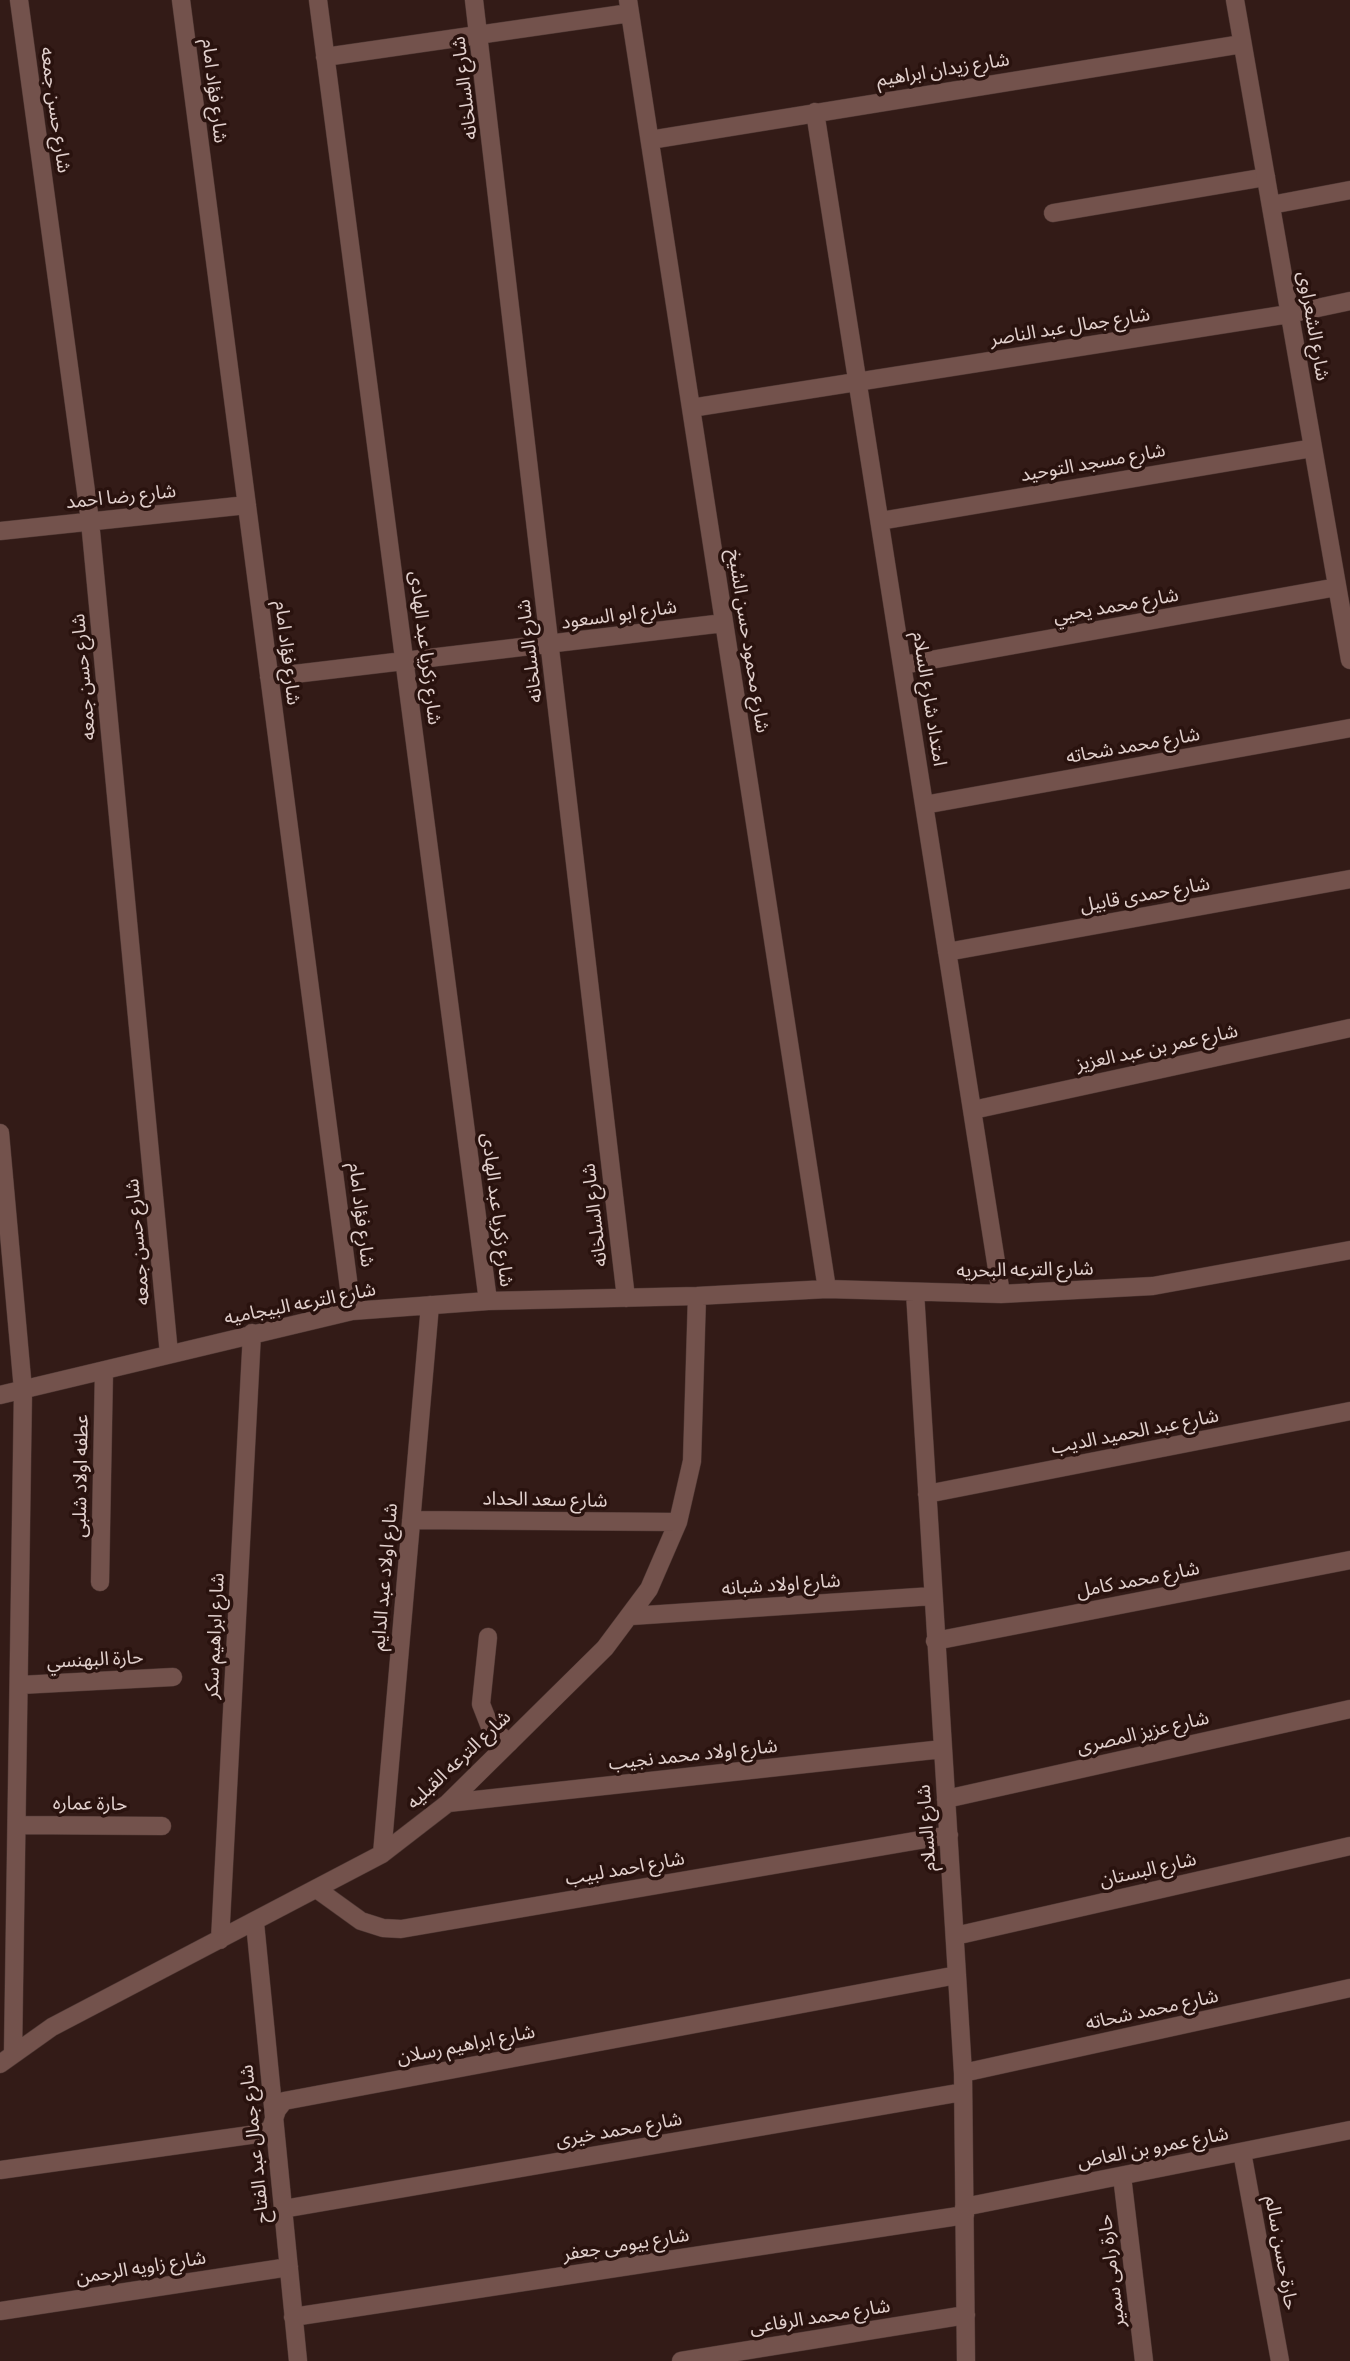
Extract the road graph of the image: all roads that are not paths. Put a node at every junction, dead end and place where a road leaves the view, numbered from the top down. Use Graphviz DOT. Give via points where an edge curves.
graph roads {
  1 [pos="19,0"];
  2 [pos="181,0"];
  3 [pos="318,0"];
  4 [pos="474,0"];
  5 [pos="1235,0"];
  6 [pos="629,6"];
  7 [pos="480,35"];
  8 [pos="1242,44"];
  9 [pos="325,57"];
  10 [pos="815,112"];
  11 [pos="650,141"];
  12 [pos="1266,177"];
  13 [pos="1350,190"];
  14 [pos="1271,205"];
  15 [pos="1053,213"];
  16 [pos="1350,301"];
  17 [pos="1289,314"];
  18 [pos="858,382"];
  19 [pos="691,408"];
  20 [pos="1313,448"];
  21 [pos="247,505"];
  22 [pos="90,521"];
  23 [pos="880,521"];
  24 [pos="0,531"];
  25 [pos="1337,587"];
  26 [pos="724,623"];
  27 [pos="551,646"];
  28 [pos="1350,660"];
  29 [pos="405,662"];
  30 [pos="903,666"];
  31 [pos="269,677"];
  32 [pos="1350,728"];
  33 [pos="924,805"];
  34 [pos="1350,879"];
  35 [pos="947,951"];
  36 [pos="1350,1028"];
  37 [pos="973,1110"];
  38 [pos="0,1133"];
  39 [pos="1350,1250"];
  40 [pos="827,1289"];
  41 [pos="915,1292"];
  42 [pos="1001,1294"];
  43 [pos="697,1296"];
  44 [pos="626,1298"];
  45 [pos="488,1301"];
  46 [pos="430,1305"];
  47 [pos="352,1311"];
  48 [pos="252,1333"];
  49 [pos="169,1354"];
  50 [pos="104,1370"];
  51 [pos="23,1390"];
  52 [pos="0,1395"];
  53 [pos="1350,1412"];
  54 [pos="927,1494"];
  55 [pos="411,1520"];
  56 [pos="678,1522"];
  57 [pos="1350,1560"];
  58 [pos="100,1582"];
  59 [pos="933,1596"];
  60 [pos="631,1616"];
  61 [pos="488,1637"];
  62 [pos="935,1641"];
  63 [pos="173,1677"];
  64 [pos="20,1685"];
  65 [pos="1350,1709"];
  66 [pos="509,1742"];
  67 [pos="943,1749"];
  68 [pos="946,1799"];
  69 [pos="448,1803"];
  70 [pos="17,1825"];
  71 [pos="162,1826"];
  72 [pos="948,1835"];
  73 [pos="1350,1846"];
  74 [pos="382,1854"];
  75 [pos="318,1890"];
  76 [pos="255,1923"];
  77 [pos="955,1936"];
  78 [pos="220,1940"];
  79 [pos="957,1975"];
  80 [pos="1350,1988"];
  81 [pos="6,2059"];
  82 [pos="963,2073"];
  83 [pos="963,2092"];
  84 [pos="274,2122"];
  85 [pos="1350,2130"];
  86 [pos="1242,2152"];
  87 [pos="0,2170"];
  88 [pos="1122,2176"];
  89 [pos="283,2210"];
  90 [pos="964,2211"];
  91 [pos="289,2267"];
  92 [pos="0,2311"];
  93 [pos="966,2315"];
  94 [pos="293,2317"];
  95 [pos="298,2361"];
  96 [pos="681,2361"];
  97 [pos="966,2361"];
  98 [pos="1144,2361"];
  99 [pos="1280,2361"];
  1 -- 22 [label="street, شارع حسن جمعه"];
  2 -- 21 [label="street, شارع فؤاد امام"];
  3 -- 9 [label="street, شارع زكريا عبد الهادى"];
  4 -- 7 [label="street, شارع السلخانه"];
  5 -- 8 [label="street, شارع الشعراوى"];
  6 -- 7 [label="street"];
  6 -- 11 [label="street, شارع محمود حسن الشيخ"];
  7 -- 9 [label="street"];
  7 -- 27 [label="street, شارع السلخانه"];
  8 -- 10 [label="street, شارع زيدان ابراهيم"];
  8 -- 12 [label="street, شارع الشعراوى"];
  9 -- 29 [label="street, شارع زكريا عبد الهادى"];
  10 -- 11 [label="street, شارع زيدان ابراهيم"];
  10 -- 18 [label="street, امتداد شارع السلام"];
  11 -- 19 [label="street, شارع محمود حسن الشيخ"];
  12 -- 14 [label="street, شارع الشعراوى"];
  12 -- 15 [label="street"];
  13 -- 14 [label="street"];
  14 -- 17 [label="street, شارع الشعراوى"];
  16 -- 17 [label="street, شارع جمال عبد الناصر"];
  17 -- 18 [label="street, شارع جمال عبد الناصر"];
  17 -- 20 [label="street, شارع الشعراوى"];
  18 -- 19 [label="street, شارع جمال عبد الناصر"];
  18 -- 23 [label="street, امتداد شارع السلام"];
  19 -- 26 [label="street, شارع محمود حسن الشيخ"];
  20 -- 23 [label="street, شارع مسجد التوحيد"];
  20 -- 25 [label="street, شارع الشعراوى"];
  21 -- 22 [label="street, شارع رضا احمد"];
  21 -- 31 [label="street, شارع فؤاد امام"];
  22 -- 24 [label="street, شارع رضا احمد"];
  22 -- 49 [label="street, شارع حسن جمعه"];
  23 -- 30 [label="street, امتداد شارع السلام"];
  25 -- 28 [label="street, شارع الشعراوى"];
  25 -- 30 [label="street, شارع محمد يحيي"];
  26 -- 27 [label="street, شارع ابو السعود"];
  26 -- 40 [label="street, شارع محمود حسن الشيخ"];
  27 -- 29 [label="street, شارع ابو السعود"];
  27 -- 44 [label="street, شارع السلخانه"];
  29 -- 31 [label="street, شارع ابو السعود"];
  29 -- 45 [label="street, شارع زكريا عبد الهادى"];
  30 -- 33 [label="street, امتداد شارع السلام"];
  31 -- 47 [label="street, شارع فؤاد امام"];
  32 -- 33 [label="street, شارع محمد شحاته"];
  33 -- 35 [label="street, امتداد شارع السلام"];
  34 -- 35 [label="street, شارع حمدى قابيل"];
  35 -- 37 [label="street, امتداد شارع السلام"];
  36 -- 37 [label="street, شارع عمر بن عبد العزيز"];
  37 -- 42 [label="street, امتداد شارع السلام"];
  38 -- 51 [label="street"];
  39 -- 42 [label="street, شارع الترعه البحريه" via="1153,1286"];
  40 -- 41 [label="street, شارع الترعه البحريه"];
  40 -- 43 [label="street, شارع الترعه البحريه"];
  41 -- 42 [label="street, شارع الترعه البحريه"];
  41 -- 54 [label="street, شارع السلام"];
  43 -- 44 [label="street, شارع الترعه البيجاميه"];
  43 -- 56 [label="street, شارع الترعه القبليه" via="692,1461"];
  44 -- 45 [label="street, شارع الترعه البيجاميه"];
  45 -- 46 [label="street, شارع الترعه البيجاميه"];
  46 -- 47 [label="street, شارع الترعه البيجاميه"];
  46 -- 55 [label="street, شارع اولاد عبد الدايم"];
  47 -- 48 [label="street, شارع الترعه البيجاميه"];
  48 -- 49 [label="street, شارع الترعه البيجاميه"];
  48 -- 78 [label="street, شارع ابراهيم سكر"];
  49 -- 50 [label="street, شارع الترعه البيجاميه"];
  50 -- 51 [label="street, شارع الترعه البيجاميه"];
  50 -- 58 [label="street, عطفه اولاد شلبى"];
  51 -- 52 [label="street, شارع الترعه البيجاميه"];
  51 -- 64 [label="street"];
  53 -- 54 [label="street, شارع عبد الحميد الديب"];
  54 -- 59 [label="street, شارع السلام"];
  55 -- 56 [label="street, شارع سعد الحداد"];
  55 -- 74 [label="street, شارع اولاد عبد الدايم"];
  56 -- 60 [label="street, شارع الترعه القبليه" via="649,1589"];
  57 -- 62 [label="street, شارع محمد كامل"];
  59 -- 60 [label="street, شارع اولاد شبانه"];
  59 -- 62 [label="street, شارع السلام"];
  60 -- 66 [label="street, شارع الترعه القبليه" via="605,1648"];
  61 -- 66 [label="street" via="481,1704 490,1727"];
  62 -- 67 [label="street, شارع السلام"];
  63 -- 64 [label="street, حارة البهنسي"];
  64 -- 70 [label="street"];
  65 -- 68 [label="street, شارع عزيز المصرى"];
  66 -- 69 [label="street, شارع الترعه القبليه"];
  67 -- 68 [label="street, شارع السلام"];
  67 -- 69 [label="street, شارع اولاد محمد نجيب"];
  68 -- 72 [label="street, شارع السلام"];
  69 -- 74 [label="street, شارع الترعه القبليه"];
  70 -- 71 [label="street, حارة عماره"];
  70 -- 81 [label="street"];
  72 -- 75 [label="street, شارع احمد لبيب" via="401,1929 362,1921"];
  72 -- 77 [label="street, شارع السلام"];
  73 -- 77 [label="street, شارع البستان"];
  74 -- 75 [label="street, شارع الترعه القبليه"];
  75 -- 76 [label="street, شارع الترعه القبليه"];
  76 -- 78 [label="street, شارع الترعه القبليه"];
  76 -- 84 [label="street, شارع جمال عبد الفتاح"];
  77 -- 79 [label="street, شارع السلام"];
  78 -- 81 [label="street, شارع الترعه القبليه" via="52,2026"];
  79 -- 82 [label="street, شارع السلام"];
  79 -- 84 [label="street, شارع ابراهيم رسلان" via="284,2101"];
  80 -- 82 [label="street, شارع محمد شحاته"];
  82 -- 83 [label="street, شارع السلام"];
  83 -- 89 [label="street, شارع محمد خيرى"];
  83 -- 90 [label="street, شارع السلام"];
  84 -- 87 [label="street, شارع ابراهيم رسلان" via="264,2133"];
  84 -- 89 [label="street, شارع جمال عبد الفتاح"];
  85 -- 86 [label="street, شارع عمرو بن العاص"];
  86 -- 88 [label="street, شارع عمرو بن العاص"];
  86 -- 99 [label="street, حارة حسن سالم"];
  88 -- 90 [label="street, شارع عمرو بن العاص"];
  88 -- 98 [label="street, حارة رامى سمير"];
  89 -- 91 [label="street, شارع جمال عبد الفتاح"];
  90 -- 93 [label="street, شارع السلام"];
  90 -- 94 [label="street, شارع بيومى جعفر"];
  91 -- 92 [label="street, شارع زاويه الرحمن"];
  91 -- 94 [label="street, شارع جمال عبد الفتاح"];
  93 -- 96 [label="street, شارع محمد الرفاعى"];
  93 -- 97 [label="street, شارع السلام"];
  94 -- 95 [label="street, شارع جمال عبد الفتاح"];
}
